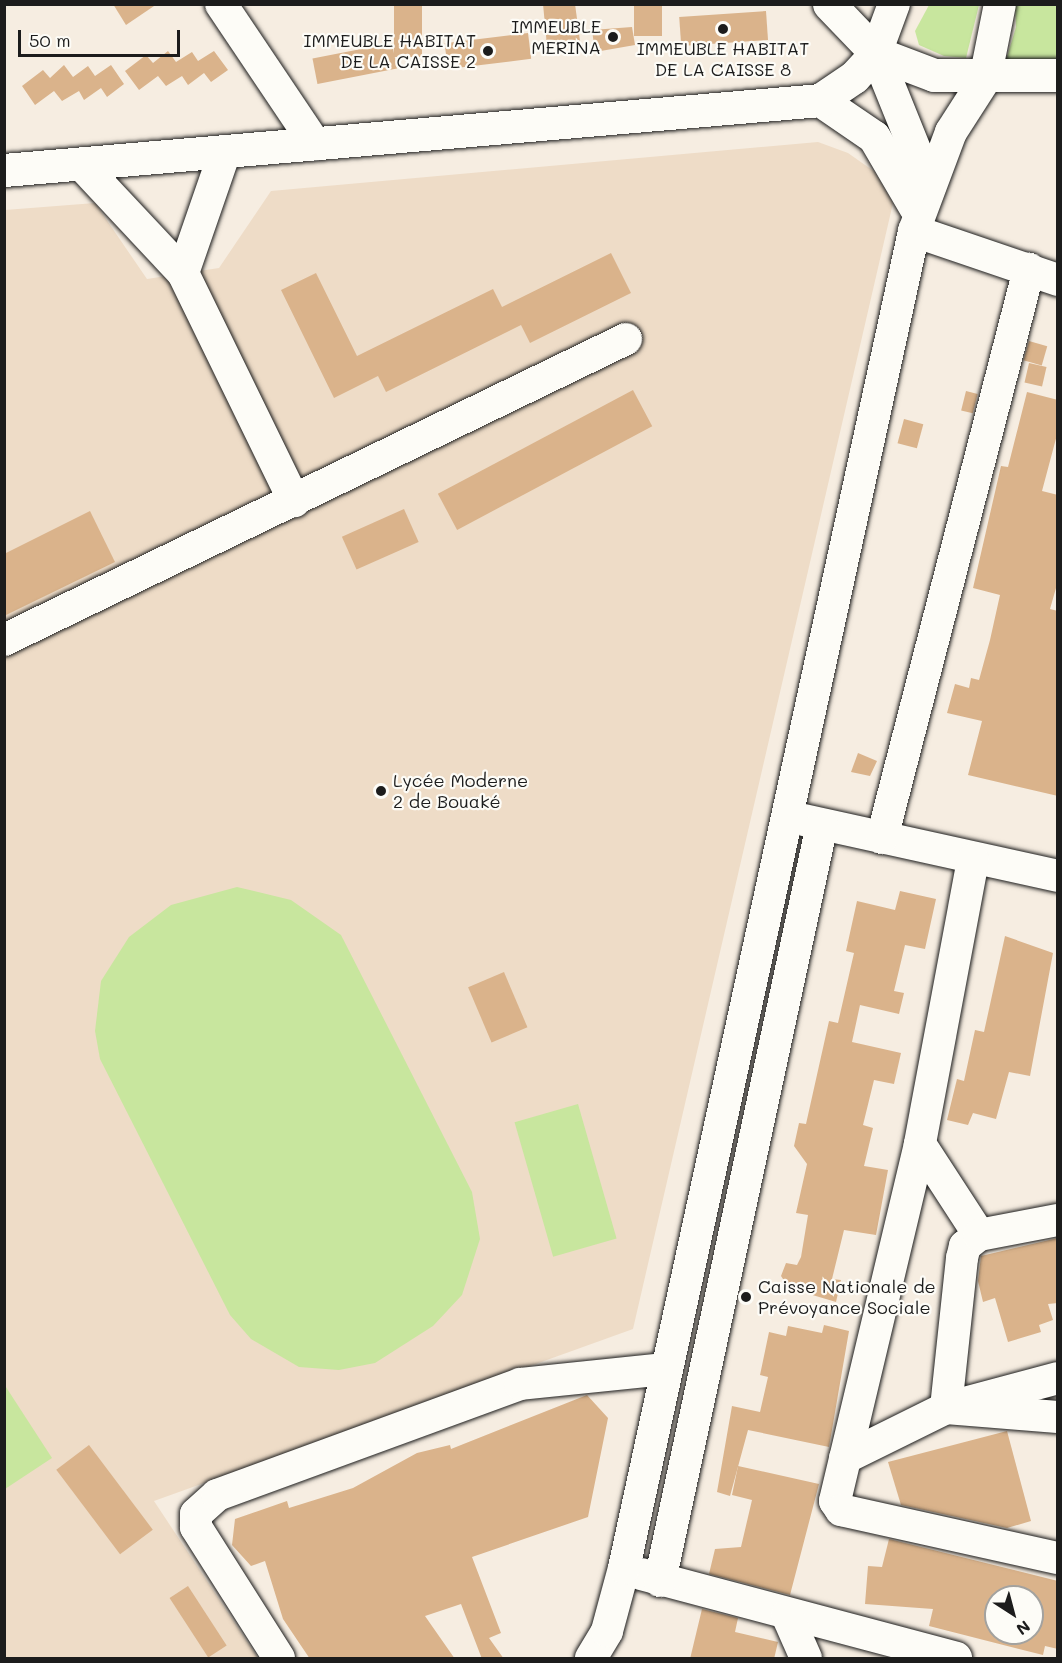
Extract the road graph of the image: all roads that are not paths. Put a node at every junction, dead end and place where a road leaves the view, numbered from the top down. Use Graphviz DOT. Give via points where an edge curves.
graph roads {
  1 [pos="829,4"];
  2 [pos="894,4"];
  3 [pos="1000,4"];
  4 [pos="229,7"];
  5 [pos="876,53"];
  6 [pos="1058,75"];
  7 [pos="985,79"];
  8 [pos="820,100"];
  9 [pos="315,144"];
  10 [pos="225,152"];
  11 [pos="81,164"];
  12 [pos="4,170"];
  13 [pos="914,219"];
  14 [pos="183,273"];
  15 [pos="1043,274"];
  16 [pos="626,339"];
  17 [pos="294,501"];
  18 [pos="4,640"];
  19 [pos="787,816"];
  20 [pos="822,825"];
  21 [pos="882,838"];
  22 [pos="973,860"];
  23 [pos="1058,876"];
  24 [pos="920,1144"];
  25 [pos="1058,1220"];
  26 [pos="979,1234"];
  27 [pos="666,1369"];
  28 [pos="1058,1378"];
  29 [pos="946,1408"];
  30 [pos="1058,1417"];
  31 [pos="845,1458"];
  32 [pos="1058,1558"];
  33 [pos="624,1568"];
  34 [pos="660,1581"];
  35 [pos="787,1615"];
  36 [pos="596,1656"];
  37 [pos="279,1659"];
  38 [pos="806,1659"];
  39 [pos="956,1659"];
  1 -- 5 [label="main road"];
  2 -- 5 [label="street"];
  3 -- 7 [label="street"];
  4 -- 9 [label="street"];
  5 -- 7 [label="main road" via="934,75"];
  5 -- 8 [label="main road" via="854,77"];
  5 -- 13 [label="street" via="916,152"];
  6 -- 7 [label="main road"];
  7 -- 13 [label="street" via="951,132"];
  8 -- 9 [label="main road"];
  8 -- 13 [label="main road" via="874,137"];
  9 -- 10 [label="main road"];
  10 -- 11 [label="main road"];
  10 -- 14 [label="street"];
  11 -- 12 [label="main road"];
  11 -- 14 [label="street"];
  13 -- 15 [label="street"];
  13 -- 19 [label="street"];
  14 -- 17 [label="street"];
  15 -- 21 [label="street"];
  16 -- 17 [label="street"];
  17 -- 18 [label="street"];
  19 -- 20 [label="street"];
  19 -- 27 [label="street"];
  20 -- 21 [label="street"];
  20 -- 34 [label="street"];
  21 -- 22 [label="street"];
  22 -- 23 [label="street"];
  22 -- 24 [label="street"];
  24 -- 26 [label="street"];
  24 -- 31 [label="street"];
  25 -- 26 [label="street"];
  26 -- 29 [label="street" via="965,1246 962,1258"];
  27 -- 33 [label="street"];
  27 -- 37 [label="street" via="520,1384 217,1496 196,1514 196,1527"];
  28 -- 29 [label="street"];
  29 -- 30 [label="street"];
  29 -- 31 [label="street"];
  31 -- 32 [label="street" via="835,1501 841,1510"];
  33 -- 34 [label="street"];
  33 -- 36 [label="street" via="608,1631"];
  34 -- 35 [label="street"];
  35 -- 38 [label="street"];
  35 -- 39 [label="street"];
}
